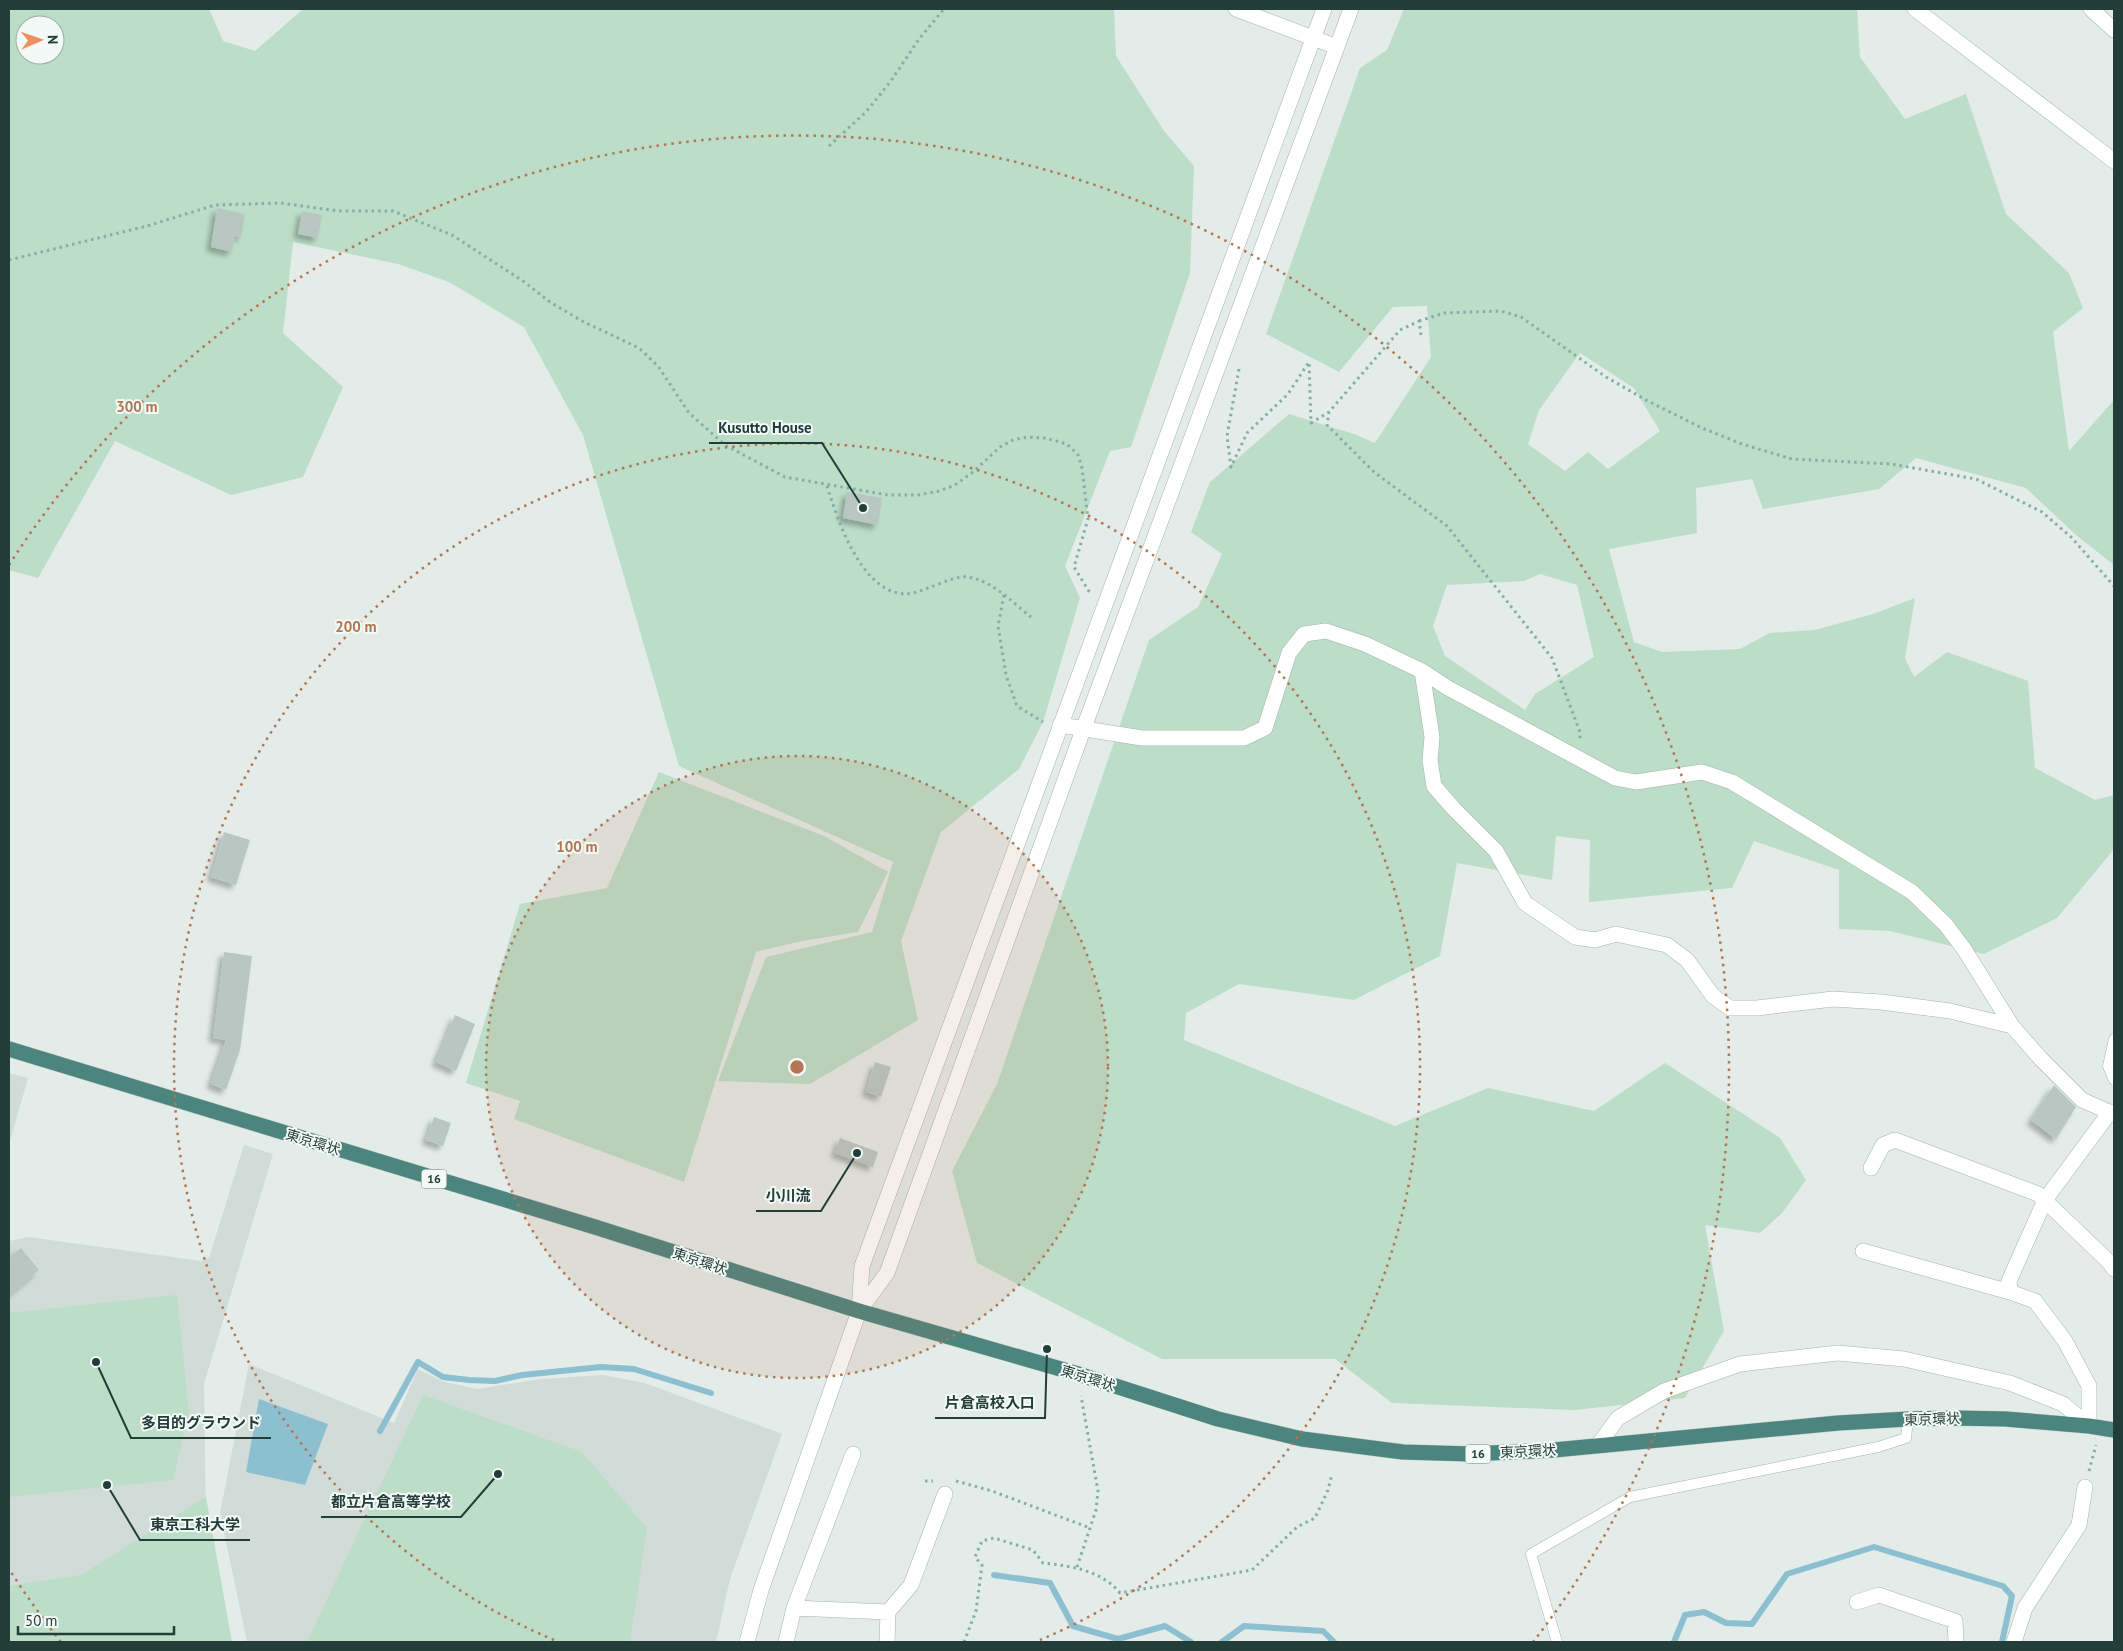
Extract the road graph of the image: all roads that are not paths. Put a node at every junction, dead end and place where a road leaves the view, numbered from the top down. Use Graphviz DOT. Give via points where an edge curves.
graph roads {
  1 [pos="1236,9"];
  2 [pos="1324,9"];
  3 [pos="1350,9"];
  4 [pos="1915,9"];
  5 [pos="2091,9"];
  6 [pos="2114,30"];
  7 [pos="1314,38"];
  8 [pos="1337,47"];
  9 [pos="2114,161"];
  10 [pos="1422,671"];
  11 [pos="1060,725"];
  12 [pos="1083,730"];
  13 [pos="2012,1026"];
  14 [pos="2114,1039"];
  15 [pos="9,1049"];
  16 [pos="2114,1080"];
  17 [pos="2112,1113"];
  18 [pos="1871,1168"];
  19 [pos="2045,1200"];
  20 [pos="1863,1251"];
  21 [pos="2114,1269"];
  22 [pos="2010,1292"];
  23 [pos="859,1311"];
  24 [pos="1908,1419"];
  25 [pos="2090,1426"];
  26 [pos="2114,1430"];
  27 [pos="1598,1445"];
  28 [pos="853,1454"];
  29 [pos="2085,1487"];
  30 [pos="944,1494"];
  31 [pos="1857,1602"];
  32 [pos="794,1608"];
  33 [pos="888,1612"];
  34 [pos="747,1642"];
  35 [pos="786,1642"];
  36 [pos="888,1642"];
  37 [pos="1557,1642"];
  38 [pos="1956,1642"];
  39 [pos="2014,1642"];
  1 -- 7 [label="street"];
  2 -- 7 [label="street"];
  3 -- 8 [label="street"];
  4 -- 9 [label="street"];
  5 -- 6 [label="street"];
  7 -- 8 [label="street"];
  7 -- 11 [label="street"];
  8 -- 12 [label="street"];
  10 -- 12 [label="street" via="1365,644 1326,631 1304,634 1289,653 1265,728 1244,738 1142,738"];
  10 -- 13 [label="street" via="1615,778 1636,782 1702,772 1732,782 1829,840 1912,892 1946,925"];
  10 -- 13 [label="street" via="1432,737 1430,760 1434,786 1496,850 1524,903 1576,937 1595,940 1616,934 1667,945 1687,960 1713,996 1730,1008 1833,999 1881,1002 1950,1011"];
  11 -- 12 [label="street"];
  11 -- 23 [label="street" via="862,1266"];
  12 -- 23 [label="street" via="887,1273"];
  13 -- 17 [label="street" via="2082,1100"];
  14 -- 16 [label="lane" via="2108,1066"];
  15 -- 23 [label="highway, 東京環状 / 16" via="595,1227"];
  17 -- 19 [label="street"];
  18 -- 19 [label="street" via="1883,1145 1895,1140 2038,1194"];
  19 -- 21 [label="street"];
  19 -- 22 [label="street" via="2009,1281"];
  20 -- 22 [label="street"];
  22 -- 25 [label="street" via="2035,1301 2065,1341 2089,1386"];
  23 -- 27 [label="highway, 東京環状 / 16" via="1078,1374 1218,1419 1302,1439 1403,1452 1461,1454"];
  23 -- 34 [label="street" via="761,1590"];
  24 -- 25 [label="highway, 東京環状 / 16" via="2006,1419"];
  24 -- 27 [label="highway, 東京環状 / 16"];
  24 -- 37 [label="lane" via="1906,1438 1878,1448 1630,1497 1531,1554"];
  25 -- 26 [label="highway, 東京環状 / 16"];
  25 -- 27 [label="street" via="2064,1404 2010,1383 1904,1359 1838,1353 1740,1364 1664,1391 1618,1418"];
  28 -- 32 [label="street"];
  29 -- 39 [label="street" via="2080,1525 2025,1608"];
  30 -- 33 [label="street" via="911,1585"];
  31 -- 38 [label="street" via="1879,1595 1955,1621"];
  32 -- 33 [label="street"];
  32 -- 35 [label="street"];
  33 -- 36 [label="street"];
}
